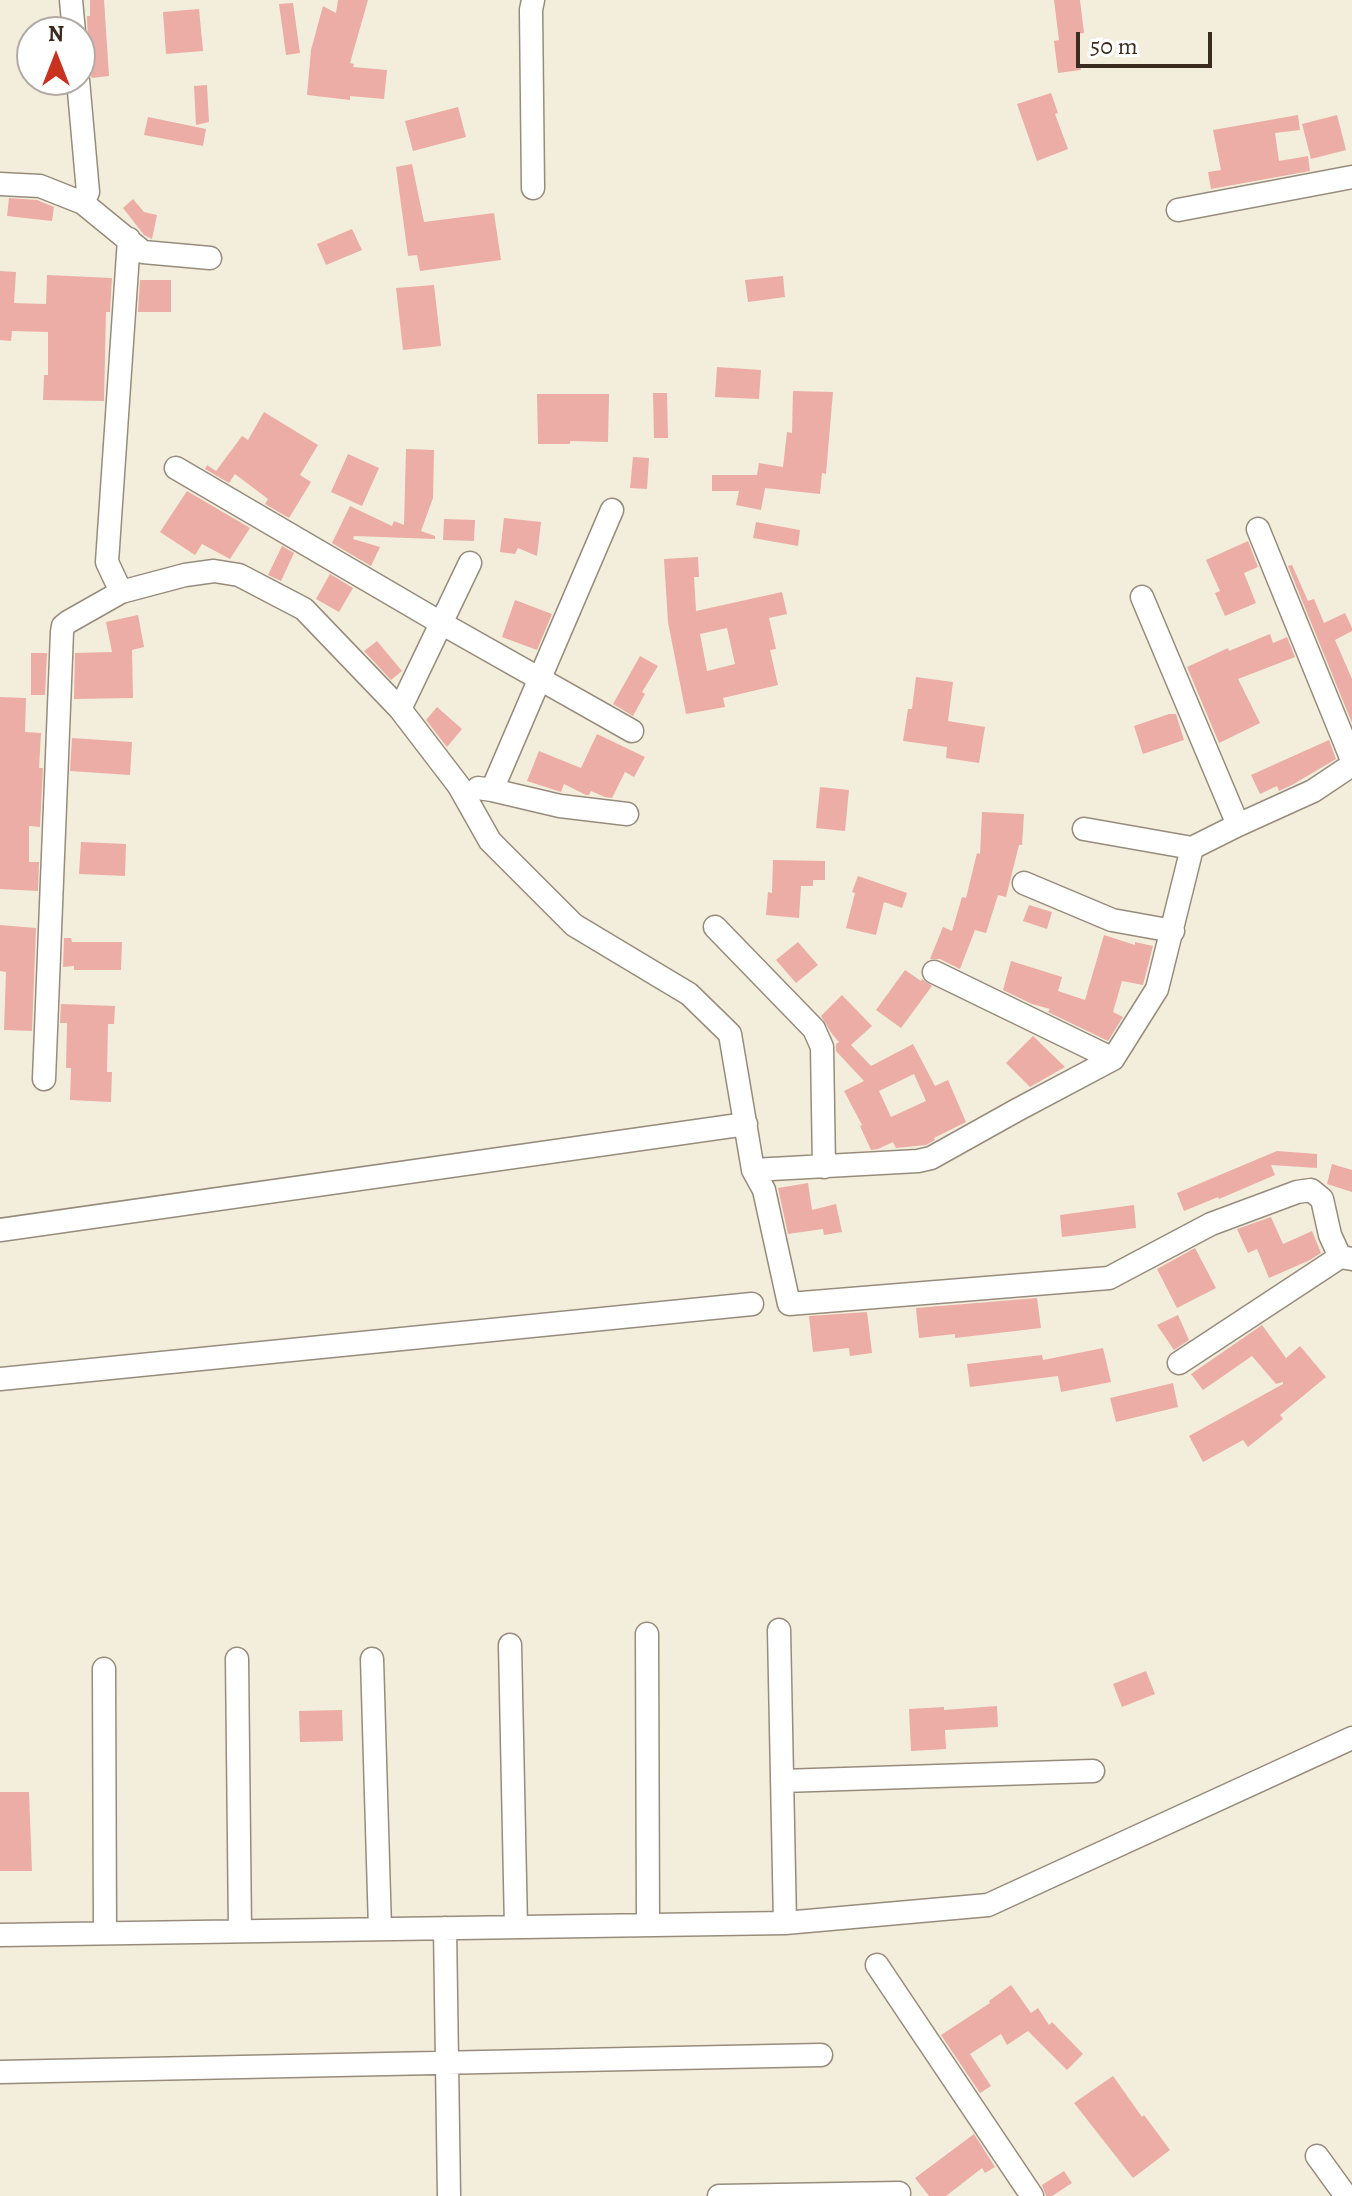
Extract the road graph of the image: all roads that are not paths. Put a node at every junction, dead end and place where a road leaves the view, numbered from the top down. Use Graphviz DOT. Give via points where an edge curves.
graph roads {
  1 [pos="533,0"];
  2 [pos="79,96"];
  3 [pos="1352,177"];
  4 [pos="0,184"];
  5 [pos="533,188"];
  6 [pos="83,203"];
  7 [pos="1178,210"];
  8 [pos="129,239"];
  9 [pos="210,258"];
  10 [pos="176,468"];
  11 [pos="612,510"];
  12 [pos="1258,529"];
  13 [pos="470,563"];
  14 [pos="121,592"];
  15 [pos="1142,597"];
  16 [pos="441,623"];
  17 [pos="539,679"];
  18 [pos="400,709"];
  19 [pos="632,731"];
  20 [pos="1352,762"];
  21 [pos="459,786"];
  22 [pos="492,790"];
  23 [pos="627,814"];
  24 [pos="1238,825"];
  25 [pos="1084,829"];
  26 [pos="1192,848"];
  27 [pos="1024,883"];
  28 [pos="715,927"];
  29 [pos="1173,931"];
  30 [pos="934,972"];
  31 [pos="1113,1059"];
  32 [pos="44,1079"];
  33 [pos="746,1124"];
  34 [pos="824,1167"];
  35 [pos="753,1170"];
  36 [pos="0,1230"];
  37 [pos="1346,1258"];
  38 [pos="752,1304"];
  39 [pos="1179,1363"];
  40 [pos="0,1379"];
  41 [pos="779,1630"];
  42 [pos="647,1634"];
  43 [pos="510,1645"];
  44 [pos="237,1659"];
  45 [pos="372,1659"];
  46 [pos="104,1669"];
  47 [pos="1352,1738"];
  48 [pos="1093,1771"];
  49 [pos="782,1781"];
  50 [pos="785,1923"];
  51 [pos="648,1925"];
  52 [pos="516,1927"];
  53 [pos="445,1928"];
  54 [pos="380,1929"];
  55 [pos="240,1931"];
  56 [pos="105,1933"];
  57 [pos="0,1935"];
  58 [pos="877,1965"];
  59 [pos="821,2055"];
  60 [pos="447,2063"];
  61 [pos="0,2072"];
  62 [pos="1317,2156"];
  63 [pos="899,2193"];
  64 [pos="449,2196"];
  65 [pos="719,2196"];
  66 [pos="1032,2196"];
  67 [pos="1346,2196"];
  1 -- 5 [label="street"];
  2 -- 6 [label="street" via="88,192"];
  3 -- 7 [label="street"];
  4 -- 6 [label="street" via="40,186"];
  6 -- 8 [label="street"];
  8 -- 9 [label="street" via="143,252"];
  8 -- 14 [label="street" via="107,562"];
  10 -- 16 [label="street"];
  11 -- 17 [label="street"];
  12 -- 20 [label="street"];
  13 -- 16 [label="street"];
  14 -- 18 [label="street" via="185,575 239,575 304,609"];
  14 -- 32 [label="street" via="68,622 62,632"];
  15 -- 24 [label="street"];
  16 -- 17 [label="street"];
  16 -- 18 [label="street"];
  17 -- 19 [label="street"];
  17 -- 22 [label="street"];
  18 -- 21 [label="street"];
  20 -- 24 [label="street" via="1313,791"];
  21 -- 22 [label="street"];
  21 -- 33 [label="street" via="490,841 574,925 689,994 730,1034"];
  22 -- 23 [label="street"];
  24 -- 26 [label="street"];
  25 -- 26 [label="street"];
  26 -- 29 [label="street"];
  27 -- 29 [label="street" via="1112,920"];
  28 -- 34 [label="street" via="814,1029 822,1047"];
  29 -- 31 [label="street" via="1157,989"];
  30 -- 31 [label="street"];
  31 -- 34 [label="street" via="931,1158"];
  33 -- 35 [label="street"];
  33 -- 36 [label="street"];
  34 -- 35 [label="street"];
  35 -- 37 [label="street" via="764,1190 789,1304 1109,1278 1211,1224 1311,1190 1322,1199 1330,1235"];
  37 -- 39 [label="street"];
  38 -- 40 [label="street"];
  41 -- 49 [label="street"];
  42 -- 51 [label="street"];
  43 -- 52 [label="street"];
  44 -- 55 [label="street"];
  45 -- 54 [label="street"];
  46 -- 56 [label="street"];
  47 -- 50 [label="street" via="988,1905"];
  48 -- 49 [label="street"];
  49 -- 50 [label="street"];
  50 -- 51 [label="street"];
  51 -- 52 [label="street"];
  52 -- 53 [label="street"];
  53 -- 54 [label="street"];
  53 -- 60 [label="street"];
  54 -- 55 [label="street"];
  55 -- 56 [label="street"];
  56 -- 57 [label="street"];
  58 -- 66 [label="street"];
  59 -- 60 [label="street"];
  60 -- 61 [label="street"];
  60 -- 64 [label="street"];
  62 -- 67 [label="street"];
  63 -- 65 [label="street"];
}
